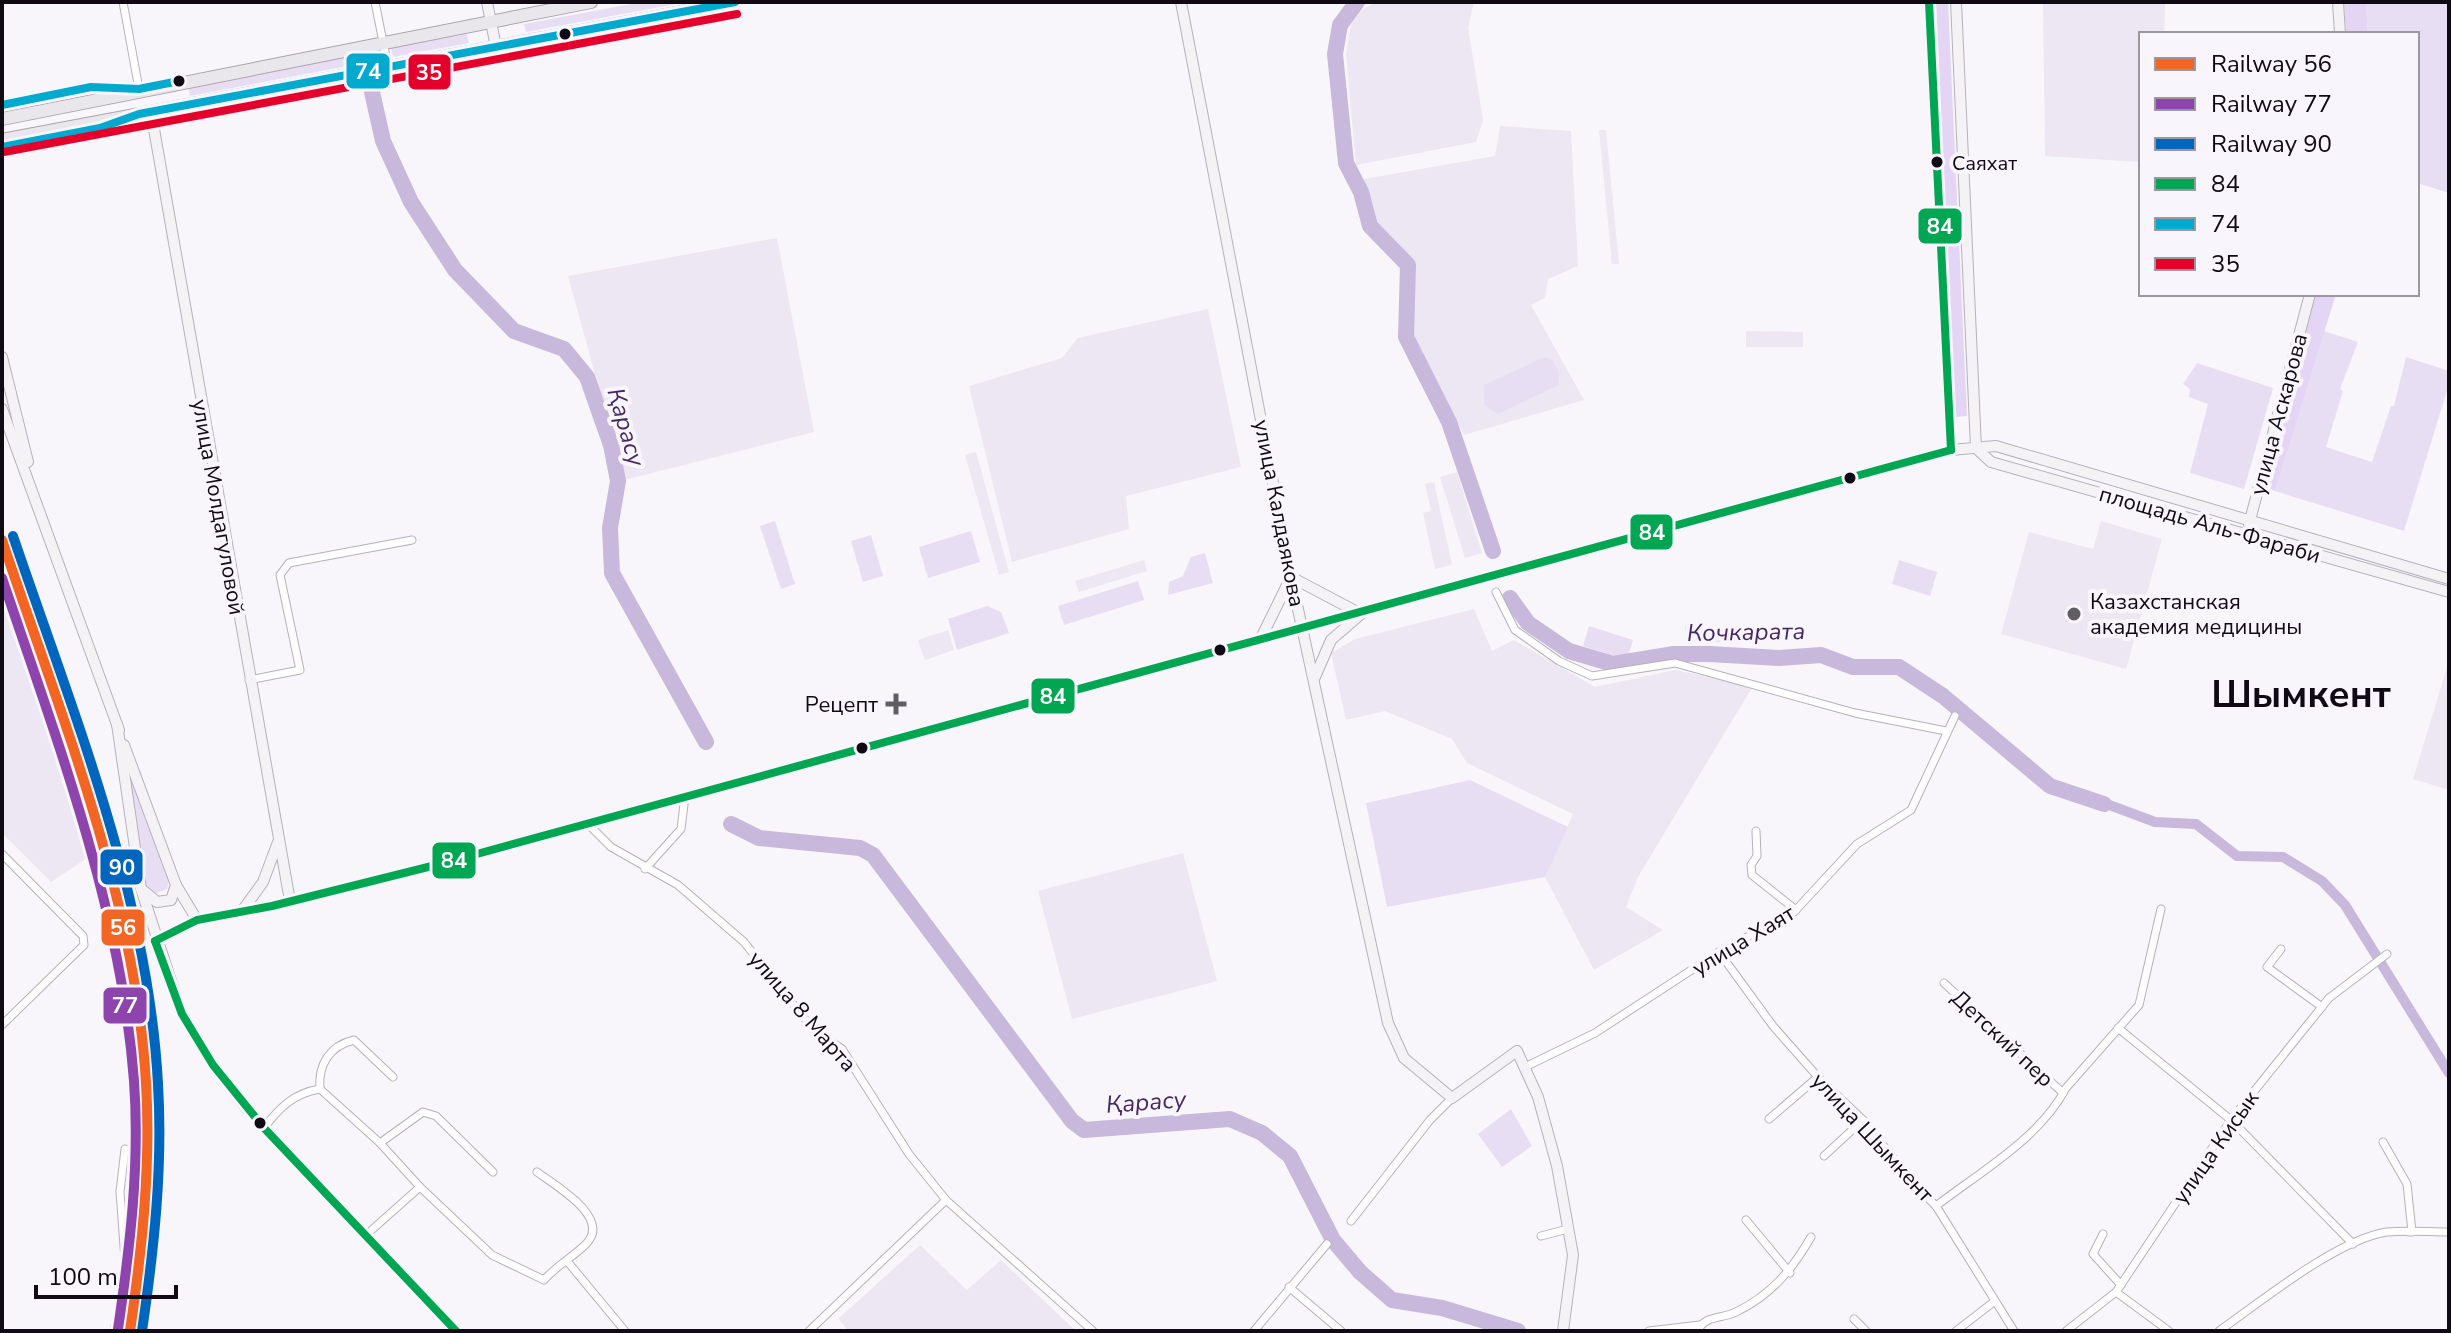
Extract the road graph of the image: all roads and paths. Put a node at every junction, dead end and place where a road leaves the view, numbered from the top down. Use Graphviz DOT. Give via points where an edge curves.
graph roads {
  1 [pos="123,2"];
  2 [pos="375,2"];
  3 [pos="487,2"];
  4 [pos="591,2"];
  5 [pos="735,2"];
  6 [pos="1181,2"];
  7 [pos="1929,2"];
  8 [pos="1956,2"];
  9 [pos="2338,2"];
  10 [pos="491,21"];
  11 [pos="2340,32"];
  12 [pos="382,41"];
  13 [pos="496,47"];
  14 [pos="388,67"];
  15 [pos="139,89"];
  16 [pos="2,105"];
  17 [pos="145,113"];
  18 [pos="2,119"];
  19 [pos="2,140"];
  20 [pos="2,147"];
  21 [pos="2309,296"];
  22 [pos="2,357"];
  23 [pos="2,409"];
  24 [pos="1976,448"];
  25 [pos="1951,450"];
  26 [pos="38,503"];
  27 [pos="2250,519"];
  28 [pos="2246,533"];
  29 [pos="412,540"];
  30 [pos="1291,577"];
  31 [pos="2449,579"];
  32 [pos="1496,592"];
  33 [pos="2449,592"];
  34 [pos="1361,614"];
  35 [pos="1302,628"];
  36 [pos="1260,640"];
  37 [pos="1314,678"];
  38 [pos="249,680"];
  39 [pos="1955,716"];
  40 [pos="117,724"];
  41 [pos="1946,731"];
  42 [pos="685,796"];
  43 [pos="587,823"];
  44 [pos="1756,831"];
  45 [pos="279,841"];
  46 [pos="2,854"];
  47 [pos="645,869"];
  48 [pos="176,885"];
  49 [pos="141,889"];
  50 [pos="290,901"];
  51 [pos="2161,909"];
  52 [pos="1796,910"];
  53 [pos="242,911"];
  54 [pos="197,920"];
  55 [pos="155,941"];
  56 [pos="2281,949"];
  57 [pos="1719,952"];
  58 [pos="2386,954"];
  59 [pos="1944,983"];
  60 [pos="2322,1007"];
  61 [pos="2,1025"];
  62 [pos="2118,1028"];
  63 [pos="1525,1067"];
  64 [pos="393,1077"];
  65 [pos="1818,1077"];
  66 [pos="320,1089"];
  67 [pos="2063,1093"];
  68 [pos="1452,1098"];
  69 [pos="1769,1119"];
  70 [pos="1863,1120"];
  71 [pos="2231,1120"];
  72 [pos="264,1128"];
  73 [pos="2383,1142"];
  74 [pos="380,1143"];
  75 [pos="125,1149"];
  76 [pos="1824,1156"];
  77 [pos="493,1172"];
  78 [pos="537,1172"];
  79 [pos="420,1187"];
  80 [pos="946,1200"];
  81 [pos="1936,1206"];
  82 [pos="1746,1220"];
  83 [pos="1351,1221"];
  84 [pos="1568,1229"];
  85 [pos="2407,1232"];
  86 [pos="2449,1232"];
  87 [pos="2103,1234"];
  88 [pos="366,1235"];
  89 [pos="1541,1236"];
  90 [pos="1811,1237"];
  91 [pos="1327,1244"];
  92 [pos="2353,1244"];
  93 [pos="567,1261"];
  94 [pos="1790,1273"];
  95 [pos="2121,1285"];
  96 [pos="1289,1287"];
  97 [pos="2116,1292"];
  98 [pos="1995,1301"];
  99 [pos="1854,1319"];
  100 [pos="1699,1328"];
  101 [pos="114,1331"];
  102 [pos="456,1331"];
  103 [pos="625,1331"];
  104 [pos="809,1331"];
  105 [pos="1093,1331"];
  106 [pos="1254,1331"];
  107 [pos="1341,1331"];
  108 [pos="1563,1331"];
  109 [pos="1649,1331"];
  110 [pos="1866,1331"];
  111 [pos="1956,1331"];
  112 [pos="2014,1331"];
  113 [pos="2066,1331"];
  114 [pos="2169,1331"];
  115 [pos="2218,1331"];
  1 -- 15 [label="street"];
  2 -- 12 [label="street"];
  3 -- 10 [label="main road"];
  4 -- 10 [label="main road"];
  5 -- 13 [label="main road"];
  6 -- 30 [label="main road, улица Калдаякова"];
  7 -- 25 [label="main road"];
  8 -- 24 [label="main road"];
  9 -- 11 [label="main road"];
  10 -- 12 [label="main road"];
  10 -- 13 [label="main road"];
  12 -- 14 [label="street"];
  12 -- 15 [label="main road"];
  13 -- 14 [label="main road"];
  14 -- 17 [label="main road"];
  15 -- 16 [label="main road" via="91,87"];
  15 -- 18 [label="main road"];
  17 -- 19 [label="main road"];
  17 -- 20 [label="main road" via="95,129"];
  17 -- 38 [label="main road, улица Молдагуловой"];
  21 -- 27 [label="main road, улица Аскарова"];
  22 -- 26 [label="main road"];
  23 -- 26 [label="main road"];
  24 -- 25 [label="main road, площадь Аль-Фараби"];
  24 -- 27 [label="main road, площадь Аль-Фараби" via="1996,446"];
  24 -- 28 [label="main road, площадь Аль-Фараби" via="1991,462"];
  25 -- 34 [label="main road, площадь Аль-Фараби"];
  26 -- 40 [label="main road"];
  27 -- 28 [label="main road, улица Аскарова"];
  27 -- 31 [label="main road, площадь Аль-Фараби"];
  28 -- 33 [label="main road, площадь Аль-Фараби"];
  29 -- 38 [label="street" via="283,568 280,575 300,670"];
  30 -- 34 [label="main road"];
  30 -- 35 [label="main road, улица Калдаякова"];
  30 -- 36 [label="main road"];
  32 -- 41 [label="street" via="1515,630 1559,661 1592,676 1675,663 1855,713"];
  34 -- 35 [label="main road, площадь Аль-Фараби"];
  34 -- 37 [label="main road" via="1331,640"];
  35 -- 36 [label="main road, площадь Аль-Фараби"];
  35 -- 37 [label="main road, улица Калдаякова"];
  36 -- 42 [label="main road, площадь Аль-Фараби"];
  37 -- 68 [label="main road, улица Калдаякова" via="1388,1023 1404,1058"];
  38 -- 45 [label="main road, улица Молдагуловой"];
  39 -- 41 [label="street, улица Хаят"];
  40 -- 48 [label="main road"];
  40 -- 49 [label="main road"];
  41 -- 52 [label="street, улица Хаят" via="1911,810 1857,844"];
  42 -- 43 [label="main road, площадь Аль-Фараби"];
  42 -- 47 [label="street" via="681,829"];
  43 -- 47 [label="street, улица 8 Марта"];
  43 -- 50 [label="main road, площадь Аль-Фараби"];
  44 -- 52 [label="street" via="1752,875"];
  45 -- 50 [label="main road, улица Молдагуловой"];
  45 -- 53 [label="main road" via="263,882"];
  46 -- 61 [label="street" via="83,936 84,945"];
  47 -- 80 [label="street, улица 8 Марта" via="678,885 744,942 812,1028 842,1049 909,1154"];
  48 -- 49 [label="main road" via="171,900 157,902"];
  48 -- 54 [label="main road"];
  49 -- 55 [label="main road"];
  50 -- 53 [label="main road, площадь Аль-Фараби"];
  51 -- 62 [label="street" via="2139,1005"];
  52 -- 57 [label="street, улица Хаят"];
  53 -- 54 [label="main road, площадь Аль-Фараби"];
  54 -- 55 [label="main road, площадь Аль-Фараби"];
  55 -- 72 [label="main road" via="182,1014 213,1065"];
  56 -- 60 [label="street" via="2267,967"];
  57 -- 63 [label="street, улица Хаят" via="1595,1033"];
  57 -- 65 [label="street, улица Шымкент"];
  58 -- 60 [label="street, улица Кисык"];
  59 -- 67 [label="street, Детский пер"];
  60 -- 71 [label="street, улица Кисык"];
  62 -- 67 [label="street"];
  62 -- 71 [label="street"];
  63 -- 68 [label="main road" via="1517,1051"];
  63 -- 84 [label="main road" via="1553,1152"];
  64 -- 66 [label="street" via="354,1040 342,1043 323,1062"];
  65 -- 69 [label="street"];
  65 -- 70 [label="street, улица Шымкент"];
  66 -- 72 [label="street" via="305,1091 281,1106"];
  66 -- 74 [label="street"];
  67 -- 81 [label="street" via="2017,1144"];
  68 -- 83 [label="street"];
  70 -- 76 [label="street"];
  70 -- 81 [label="street, улица Шымкент"];
  71 -- 92 [label="street"];
  71 -- 95 [label="street, улица Кисык"];
  72 -- 88 [label="main road"];
  73 -- 85 [label="street" via="2407,1184 2412,1232"];
  74 -- 77 [label="street" via="423,1112 436,1116"];
  74 -- 79 [label="street"];
  75 -- 101 [label="street" via="120,1192 126,1273"];
  78 -- 93 [label="street" via="592,1218 595,1230 589,1241"];
  79 -- 88 [label="street"];
  79 -- 93 [label="street" via="511,1267 544,1280"];
  80 -- 104 [label="street"];
  80 -- 105 [label="street, улица 8 Марта"];
  81 -- 98 [label="street, улица Шымкент"];
  82 -- 94 [label="street"];
  84 -- 89 [label="street"];
  84 -- 108 [label="main road" via="1573,1255"];
  85 -- 86 [label="street"];
  85 -- 92 [label="street" via="2386,1232"];
  87 -- 95 [label="street" via="2093,1254"];
  88 -- 102 [label="main road"];
  90 -- 94 [label="street"];
  91 -- 96 [label="street"];
  92 -- 115 [label="street"];
  93 -- 103 [label="street"];
  94 -- 100 [label="street" via="1735,1313"];
  95 -- 97 [label="street, улица Кисык"];
  96 -- 106 [label="street"];
  96 -- 107 [label="street"];
  97 -- 113 [label="street, улица Кисык"];
  97 -- 114 [label="street"];
  98 -- 111 [label="street"];
  98 -- 112 [label="street, улица Шымкент"];
  99 -- 110 [label="street"];
  100 -- 109 [label="street"];
}
